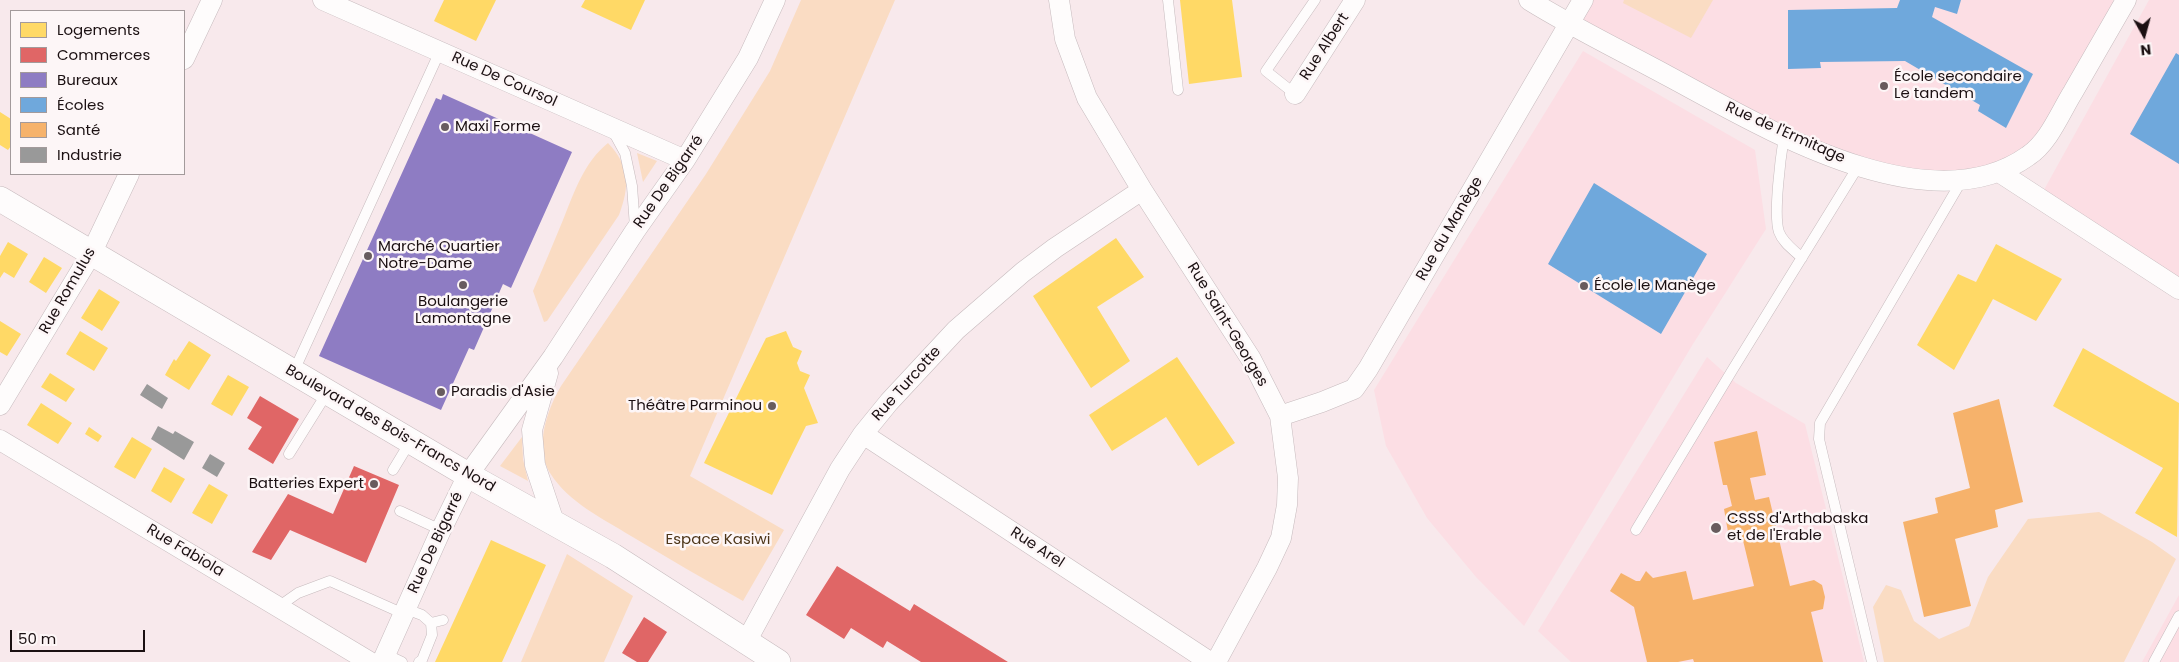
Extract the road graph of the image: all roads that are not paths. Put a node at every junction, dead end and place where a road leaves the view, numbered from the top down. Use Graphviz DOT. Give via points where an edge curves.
graph roads {
  1 [pos="212,0"];
  2 [pos="323,0"];
  3 [pos="775,0"];
  4 [pos="1060,0"];
  5 [pos="1168,0"];
  6 [pos="1315,0"];
  7 [pos="1355,0"];
  8 [pos="1529,0"];
  9 [pos="1584,0"];
  10 [pos="2126,0"];
  11 [pos="1569,25"];
  12 [pos="440,51"];
  13 [pos="185,57"];
  14 [pos="1178,90"];
  15 [pos="1295,94"];
  16 [pos="612,128"];
  17 [pos="1784,136"];
  18 [pos="685,160"];
  19 [pos="1859,165"];
  20 [pos="1999,172"];
  21 [pos="129,175"];
  22 [pos="1962,180"];
  23 [pos="1142,190"];
  24 [pos="0,199"];
  25 [pos="635,231"];
  26 [pos="91,254"];
  27 [pos="1802,258"];
  28 [pos="2179,289"];
  29 [pos="553,357"];
  30 [pos="294,372"];
  31 [pos="328,392"];
  32 [pos="0,405"];
  33 [pos="1280,416"];
  34 [pos="863,434"];
  35 [pos="0,440"];
  36 [pos="411,441"];
  37 [pos="289,454"];
  38 [pos="393,470"];
  39 [pos="468,475"];
  40 [pos="400,511"];
  41 [pos="555,525"];
  42 [pos="441,530"];
  43 [pos="1636,530"];
  44 [pos="278,607"];
  45 [pos="405,611"];
  46 [pos="2179,616"];
  47 [pos="442,620"];
  48 [pos="431,623"];
  49 [pos="746,642"];
  50 [pos="385,660"];
  51 [pos="775,661"];
  52 [pos="419,662"];
  53 [pos="1210,662"];
  54 [pos="1216,662"];
  55 [pos="1872,662"];
  56 [pos="2154,662"];
  1 -- 13 [label="street"];
  2 -- 12 [label="street, Rue De Coursol"];
  3 -- 18 [label="street, Rue De Bigarré" via="748,58"];
  4 -- 23 [label="street, Rue Saint-Georges" via="1065,38 1087,98"];
  5 -- 14 [label="lane"];
  6 -- 15 [label="lane" via="1266,71"];
  7 -- 15 [label="street, Rue Albert"];
  8 -- 11 [label="street, Rue de l'Ermitage"];
  9 -- 11 [label="street, Rue du Manège"];
  10 -- 20 [label="street, Rue de l'Ermitage" via="2048,134 2028,156"];
  11 -- 17 [label="street, Rue de l'Ermitage"];
  11 -- 33 [label="street, Rue du Manège" via="1354,389"];
  12 -- 16 [label="street, Rue De Coursol"];
  12 -- 30 [label="lane"];
  16 -- 18 [label="street, Rue De Coursol"];
  16 -- 25 [label="lane" via="625,153 632,186"];
  17 -- 19 [label="street, Rue de l'Ermitage"];
  17 -- 27 [label="lane" via="1779,173 1778,231"];
  18 -- 25 [label="street, Rue De Bigarré"];
  19 -- 22 [label="street, Rue de l'Ermitage" via="1905,178"];
  19 -- 27 [label="lane"];
  20 -- 22 [label="street, Rue de l'Ermitage"];
  20 -- 28 [label="street"];
  21 -- 26 [label="street, Rue Romulus"];
  22 -- 55 [label="lane" via="1820,423 1819,439"];
  23 -- 33 [label="street, Rue Saint-Georges" via="1251,359"];
  23 -- 34 [label="street, Rue Turcotte" via="1047,254 956,330"];
  24 -- 26 [label="street, Boulevard des Bois-Francs Nord"];
  25 -- 29 [label="street, Rue De Bigarré"];
  26 -- 30 [label="street, Boulevard des Bois-Francs Nord"];
  26 -- 32 [label="street, Rue Romulus"];
  27 -- 43 [label="lane"];
  29 -- 39 [label="street, Rue De Bigarré"];
  29 -- 41 [label="street, Rue De Bigarré" via="532,430 535,465"];
  30 -- 31 [label="street, Boulevard des Bois-Francs Nord"];
  31 -- 36 [label="street, Boulevard des Bois-Francs Nord"];
  31 -- 37 [label="lane"];
  33 -- 54 [label="street, Rue Saint-Georges" via="1288,478 1281,538"];
  34 -- 49 [label="street, Rue Turcotte" via="824,498"];
  34 -- 53 [label="street, Rue Arel"];
  35 -- 44 [label="street, Rue Fabiola"];
  36 -- 38 [label="lane"];
  36 -- 39 [label="street, Boulevard des Bois-Francs Nord"];
  39 -- 41 [label="street, Boulevard des Bois-Francs Nord"];
  39 -- 42 [label="street, Rue De Bigarré"];
  40 -- 42 [label="lane"];
  41 -- 49 [label="street, Boulevard des Bois-Francs Nord" via="613,556"];
  42 -- 45 [label="street, Rue De Bigarré"];
  44 -- 45 [label="lane" via="298,593 330,581"];
  44 -- 50 [label="street, Rue Fabiola"];
  45 -- 48 [label="lane" via="422,615"];
  45 -- 50 [label="street, Rue De Bigarré"];
  46 -- 56 [label="lane"];
  47 -- 48 [label="lane"];
  48 -- 52 [label="lane" via="432,636"];
  49 -- 51 [label="street, Boulevard des Bois-Francs Nord"];
}
